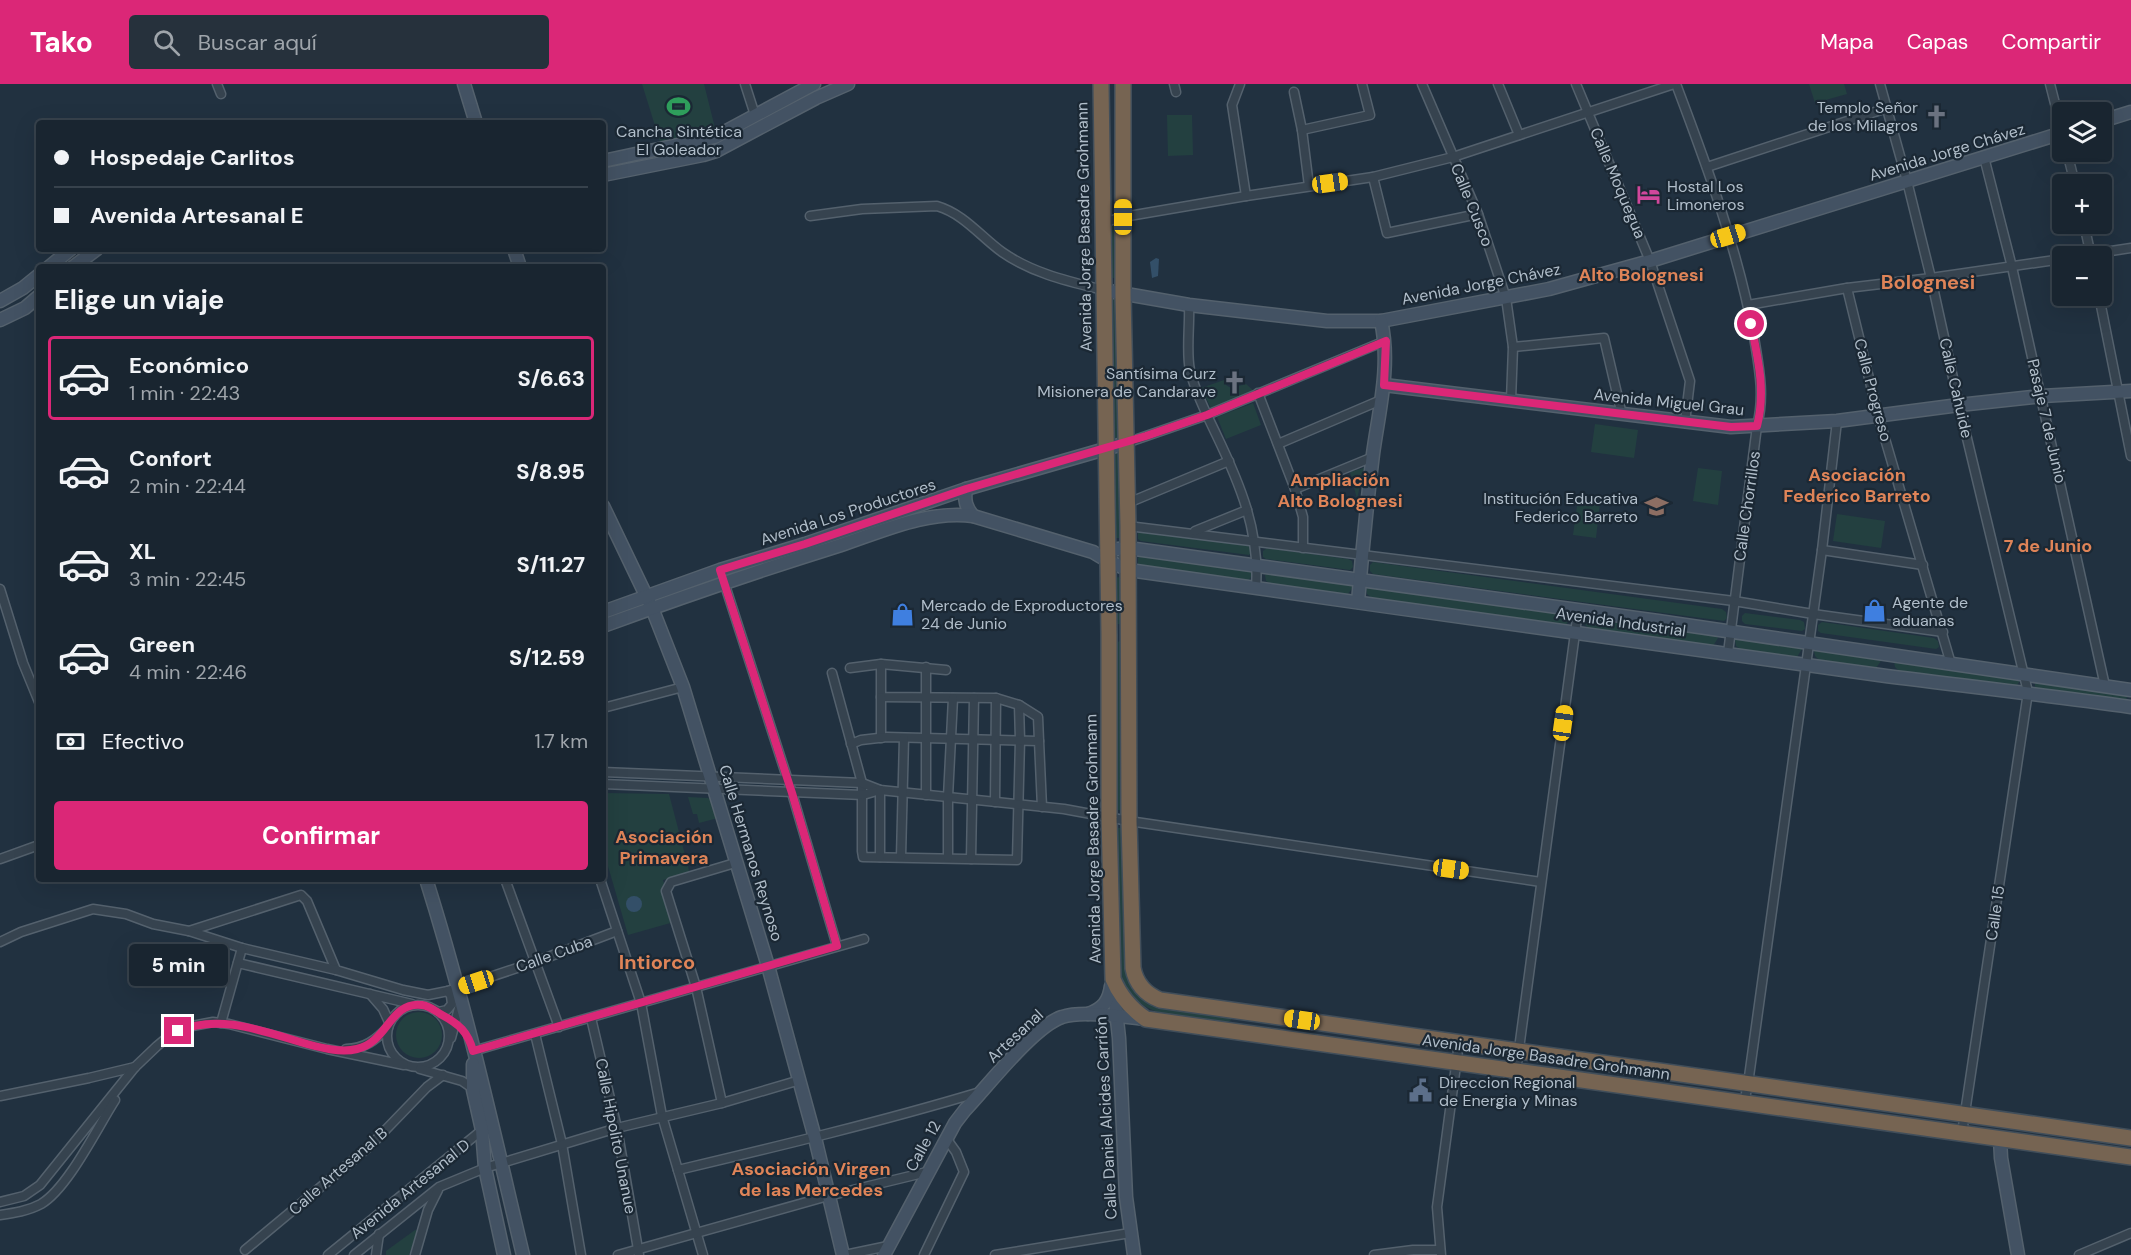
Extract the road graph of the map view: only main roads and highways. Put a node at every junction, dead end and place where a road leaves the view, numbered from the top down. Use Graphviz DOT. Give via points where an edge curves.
graph roads {
  1 [pos="1101,84"];
  2 [pos="1123,84"];
  3 [pos="1109,635"];
  4 [pos="1128,635"];
  5 [pos="1235,1010"];
  6 [pos="1233,1030"];
  7 [pos="2131,1138"];
  8 [pos="2131,1157"];
  1 -- 3 [label="highway, Avenida Jorge Basadre Grohmann"];
  2 -- 4 [label="highway, Avenida Jorge Basadre Grohmann"];
  3 -- 4 [label="highway"];
  3 -- 6 [label="highway, Avenida Jorge Basadre Grohmann" via="1113,979 1126,1002 1146,1018"];
  4 -- 5 [label="highway, Avenida Jorge Basadre Grohmann" via="1133,968 1147,993 1160,1000"];
  5 -- 6 [label="highway"];
  5 -- 7 [label="highway, Avenida Jorge Basadre Grohmann"];
  6 -- 8 [label="highway, Avenida Jorge Basadre Grohmann"];
}
